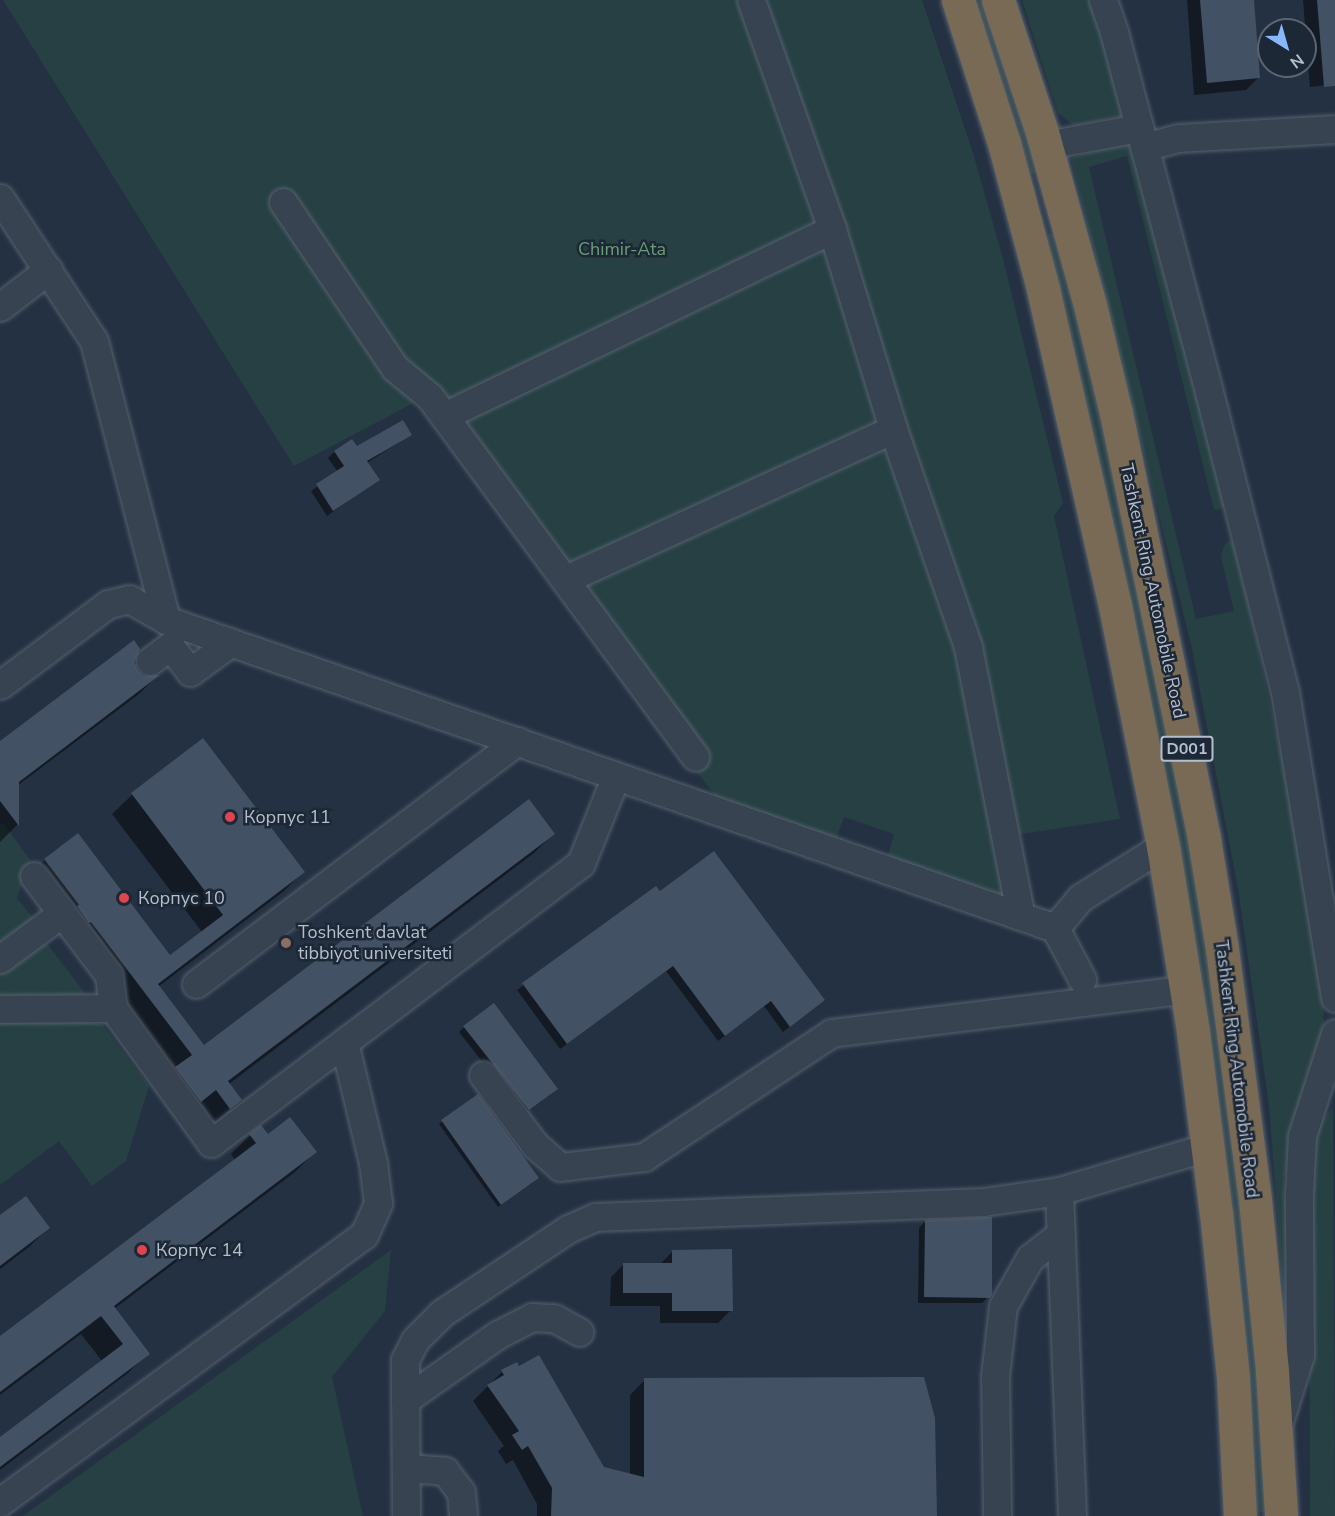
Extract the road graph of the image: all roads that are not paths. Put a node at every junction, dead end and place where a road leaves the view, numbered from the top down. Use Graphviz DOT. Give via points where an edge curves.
graph roads {
  1 [pos="751,0"];
  2 [pos="958,0"];
  3 [pos="998,0"];
  4 [pos="1103,0"];
  5 [pos="1335,129"];
  6 [pos="1142,138"];
  7 [pos="1046,145"];
  8 [pos="0,198"];
  9 [pos="1062,199"];
  10 [pos="284,202"];
  11 [pos="1023,209"];
  12 [pos="832,230"];
  13 [pos="48,270"];
  14 [pos="0,307"];
  15 [pos="444,416"];
  16 [pos="893,429"];
  17 [pos="566,579"];
  18 [pos="166,620"];
  19 [pos="227,641"];
  20 [pos="150,661"];
  21 [pos="0,685"];
  22 [pos="517,741"];
  23 [pos="695,757"];
  24 [pos="616,776"];
  25 [pos="1163,846"];
  26 [pos="34,876"];
  27 [pos="62,913"];
  28 [pos="1021,916"];
  29 [pos="1055,928"];
  30 [pos="0,959"];
  31 [pos="1082,979"];
  32 [pos="196,984"];
  33 [pos="1187,988"];
  34 [pos="1335,998"];
  35 [pos="113,1008"];
  36 [pos="0,1009"];
  37 [pos="1335,1033"];
  38 [pos="344,1042"];
  39 [pos="483,1075"];
  40 [pos="1208,1148"];
  41 [pos="1059,1191"];
  42 [pos="1061,1234"];
  43 [pos="579,1332"];
  44 [pos="405,1400"];
  45 [pos="1277,1428"];
  46 [pos="406,1468"];
  47 [pos="0,1502"];
  48 [pos="406,1516"];
  49 [pos="463,1516"];
  50 [pos="997,1516"];
  51 [pos="1072,1516"];
  52 [pos="1240,1516"];
  53 [pos="1281,1516"];
  1 -- 12 [label="lane"];
  2 -- 11 [label="highway, D001"];
  3 -- 7 [label="highway, Tashkent Ring Automobile Road / D001"];
  4 -- 6 [label="lane"];
  5 -- 6 [label="lane"];
  6 -- 7 [label="lane"];
  6 -- 34 [label="lane" via="1285,692"];
  7 -- 9 [label="highway, Tashkent Ring Automobile Road / D001"];
  8 -- 13 [label="lane"];
  9 -- 11 [label="highway"];
  9 -- 45 [label="highway, Tashkent Ring Automobile Road / D001" via="1116,412 1204,839 1241,1086"];
  10 -- 15 [label="lane" via="395,368 430,397"];
  11 -- 25 [label="highway, D001" via="1080,447"];
  12 -- 15 [label="lane"];
  12 -- 16 [label="lane"];
  13 -- 14 [label="lane"];
  13 -- 18 [label="lane" via="94,341"];
  15 -- 17 [label="lane"];
  16 -- 17 [label="lane"];
  16 -- 28 [label="lane" via="968,647"];
  17 -- 23 [label="lane"];
  18 -- 19 [label="lane"];
  18 -- 21 [label="lane" via="129,599 108,604"];
  19 -- 20 [label="lane" via="190,672 170,646"];
  19 -- 22 [label="lane"];
  22 -- 24 [label="lane"];
  22 -- 32 [label="lane"];
  24 -- 28 [label="lane"];
  24 -- 38 [label="lane" via="581,863"];
  25 -- 29 [label="lane" via="1080,898"];
  25 -- 33 [label="highway, D001"];
  26 -- 27 [label="lane"];
  27 -- 30 [label="lane"];
  27 -- 35 [label="lane" via="109,975"];
  28 -- 29 [label="lane"];
  29 -- 31 [label="lane"];
  33 -- 39 [label="lane" via="831,1033 644,1157 560,1167 535,1145"];
  33 -- 40 [label="highway, D001"];
  35 -- 36 [label="lane"];
  35 -- 38 [label="lane" via="211,1143"];
  37 -- 45 [label="lane" via="1302,1136 1300,1355"];
  38 -- 47 [label="lane" via="373,1163 378,1203 364,1235"];
  40 -- 41 [label="lane"];
  40 -- 52 [label="highway, D001" via="1233,1378"];
  41 -- 42 [label="lane"];
  41 -- 44 [label="lane" via="983,1202 595,1217 568,1229 442,1313 415,1340 405,1360"];
  42 -- 50 [label="lane" via="1030,1258 1003,1306 995,1376"];
  42 -- 51 [label="lane"];
  43 -- 44 [label="lane" via="554,1318 532,1317 497,1335"];
  44 -- 46 [label="lane"];
  45 -- 53 [label="highway, Tashkent Ring Automobile Road / D001"];
  46 -- 48 [label="lane"];
  46 -- 49 [label="lane" via="445,1471 461,1492"];
}
